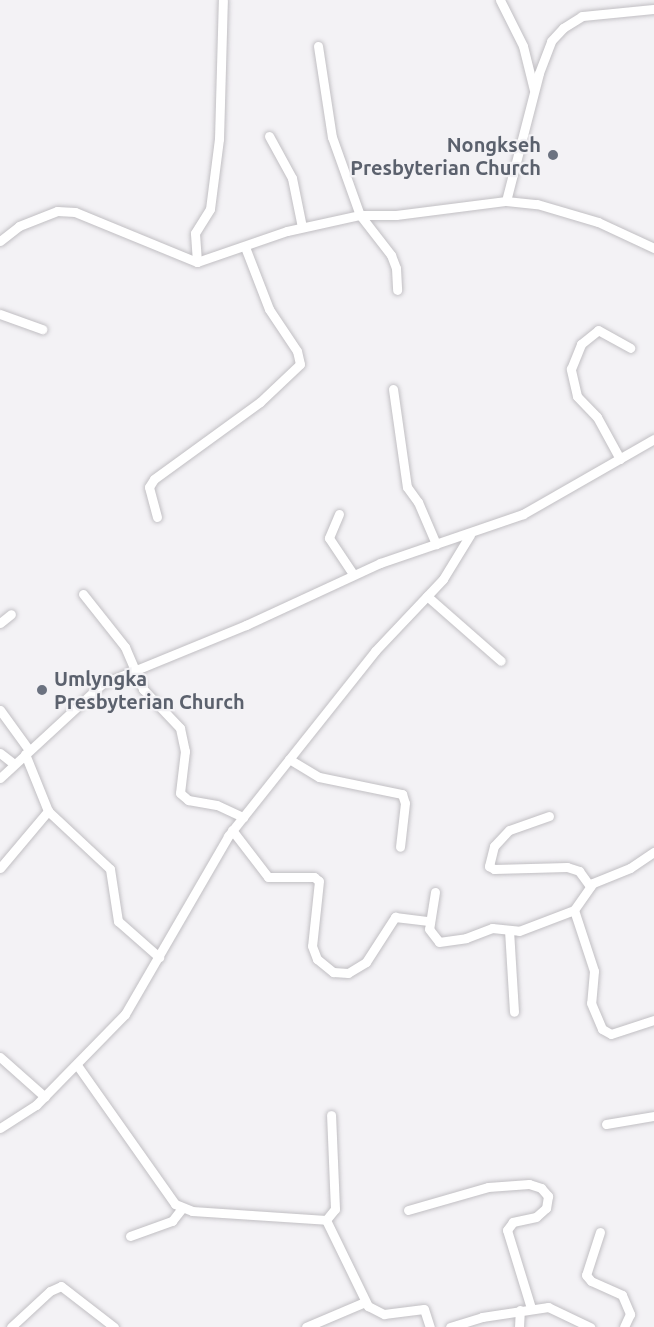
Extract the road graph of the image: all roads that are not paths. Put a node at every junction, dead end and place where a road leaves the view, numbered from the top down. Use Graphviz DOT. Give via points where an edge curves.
graph roads {
  1 [pos="223,0"];
  2 [pos="500,0"];
  3 [pos="654,9"];
  4 [pos="318,46"];
  5 [pos="531,113"];
  6 [pos="269,136"];
  7 [pos="506,201"];
  8 [pos="360,215"];
  9 [pos="302,227"];
  10 [pos="0,241"];
  11 [pos="245,247"];
  12 [pos="654,248"];
  13 [pos="198,262"];
  14 [pos="397,290"];
  15 [pos="0,314"];
  16 [pos="42,329"];
  17 [pos="630,348"];
  18 [pos="393,389"];
  19 [pos="654,439"];
  20 [pos="620,459"];
  21 [pos="339,514"];
  22 [pos="157,517"];
  23 [pos="470,535"];
  24 [pos="436,544"];
  25 [pos="354,574"];
  26 [pos="83,594"];
  27 [pos="427,596"];
  28 [pos="10,614"];
  29 [pos="0,623"];
  30 [pos="501,661"];
  31 [pos="136,670"];
  32 [pos="0,710"];
  33 [pos="27,752"];
  34 [pos="0,753"];
  35 [pos="289,759"];
  36 [pos="13,762"];
  37 [pos="0,778"];
  38 [pos="48,811"];
  39 [pos="549,816"];
  40 [pos="243,817"];
  41 [pos="232,830"];
  42 [pos="400,846"];
  43 [pos="654,852"];
  44 [pos="0,868"];
  45 [pos="590,886"];
  46 [pos="435,892"];
  47 [pos="574,910"];
  48 [pos="429,921"];
  49 [pos="509,930"];
  50 [pos="159,957"];
  51 [pos="514,1012"];
  52 [pos="654,1020"];
  53 [pos="0,1057"];
  54 [pos="77,1065"];
  55 [pos="45,1097"];
  56 [pos="331,1115"];
  57 [pos="654,1116"];
  58 [pos="606,1124"];
  59 [pos="0,1128"];
  60 [pos="182,1208"];
  61 [pos="408,1210"];
  62 [pos="326,1220"];
  63 [pos="600,1232"];
  64 [pos="130,1236"];
  65 [pos="365,1302"];
  66 [pos="531,1308"];
  67 [pos="520,1310"];
  68 [pos="11,1327"];
  69 [pos="114,1327"];
  70 [pos="306,1327"];
  71 [pos="430,1327"];
  72 [pos="450,1327"];
  73 [pos="519,1327"];
  74 [pos="590,1327"];
  75 [pos="624,1327"];
  1 -- 13 [label="street" via="219,139 210,209 195,233"];
  2 -- 5 [label="street" via="524,46 534,91"];
  3 -- 5 [label="street" via="582,16 563,28 544,56"];
  4 -- 8 [label="street" via="332,137"];
  5 -- 7 [label="street"];
  6 -- 9 [label="street" via="292,178"];
  7 -- 8 [label="street" via="396,215"];
  7 -- 12 [label="street" via="537,204 598,222"];
  8 -- 9 [label="street"];
  8 -- 14 [label="street" via="391,255"];
  9 -- 11 [label="street"];
  10 -- 13 [label="street" via="20,226 47,215 75,212"];
  11 -- 13 [label="street"];
  11 -- 22 [label="street" via="269,309 297,351 300,364 260,402 151,481 149,488"];
  15 -- 16 [label="street"];
  17 -- 20 [label="street" via="598,330 581,344 571,369 576,396 597,417"];
  18 -- 24 [label="street" via="407,488 418,502"];
  19 -- 20 [label="street"];
  20 -- 23 [label="street" via="523,514"];
  21 -- 25 [label="street" via="329,538"];
  23 -- 24 [label="street"];
  23 -- 27 [label="street" via="453,565"];
  24 -- 25 [label="street"];
  25 -- 31 [label="street" via="262,618"];
  26 -- 31 [label="street" via="125,647"];
  27 -- 30 [label="street"];
  27 -- 35 [label="street" via="375,651"];
  28 -- 29 [label="street"];
  31 -- 33 [label="street" via="94,690"];
  31 -- 40 [label="street" via="143,689 183,735 180,793 189,800 217,805"];
  32 -- 33 [label="street"];
  33 -- 36 [label="street"];
  33 -- 38 [label="street"];
  34 -- 36 [label="street"];
  35 -- 40 [label="street"];
  35 -- 42 [label="street" via="319,777 402,794 405,803"];
  36 -- 37 [label="street"];
  38 -- 44 [label="street"];
  38 -- 50 [label="street" via="110,869 118,921"];
  39 -- 45 [label="street" via="508,830 494,846 489,866 494,870 567,867 579,870"];
  40 -- 41 [label="street"];
  41 -- 48 [label="street" via="268,877 314,877 319,881 312,946 317,959 333,972 348,973 366,962 395,917"];
  41 -- 50 [label="street"];
  43 -- 45 [label="street"];
  45 -- 47 [label="street"];
  46 -- 48 [label="street"];
  47 -- 49 [label="street" via="532,928"];
  47 -- 52 [label="street" via="594,971 591,1003 602,1029 611,1034"];
  48 -- 49 [label="street" via="433,938 445,944 492,928"];
  49 -- 51 [label="street"];
  50 -- 54 [label="street" via="124,1014"];
  53 -- 55 [label="street"];
  54 -- 55 [label="street"];
  54 -- 60 [label="street"];
  55 -- 59 [label="street"];
  56 -- 62 [label="street" via="335,1209"];
  57 -- 58 [label="street"];
  60 -- 62 [label="street"];
  60 -- 64 [label="street" via="168,1224"];
  61 -- 66 [label="street" via="488,1187 530,1184 541,1188 548,1202 541,1214 513,1222 507,1230"];
  62 -- 65 [label="street"];
  63 -- 75 [label="street" via="586,1275 622,1295 630,1314"];
  65 -- 70 [label="street"];
  65 -- 71 [label="street" via="379,1314 424,1309"];
  66 -- 67 [label="street"];
  66 -- 74 [label="street" via="564,1311"];
  67 -- 72 [label="street"];
  67 -- 73 [label="street"];
  68 -- 69 [label="street" via="50,1291 61,1287"];
}
